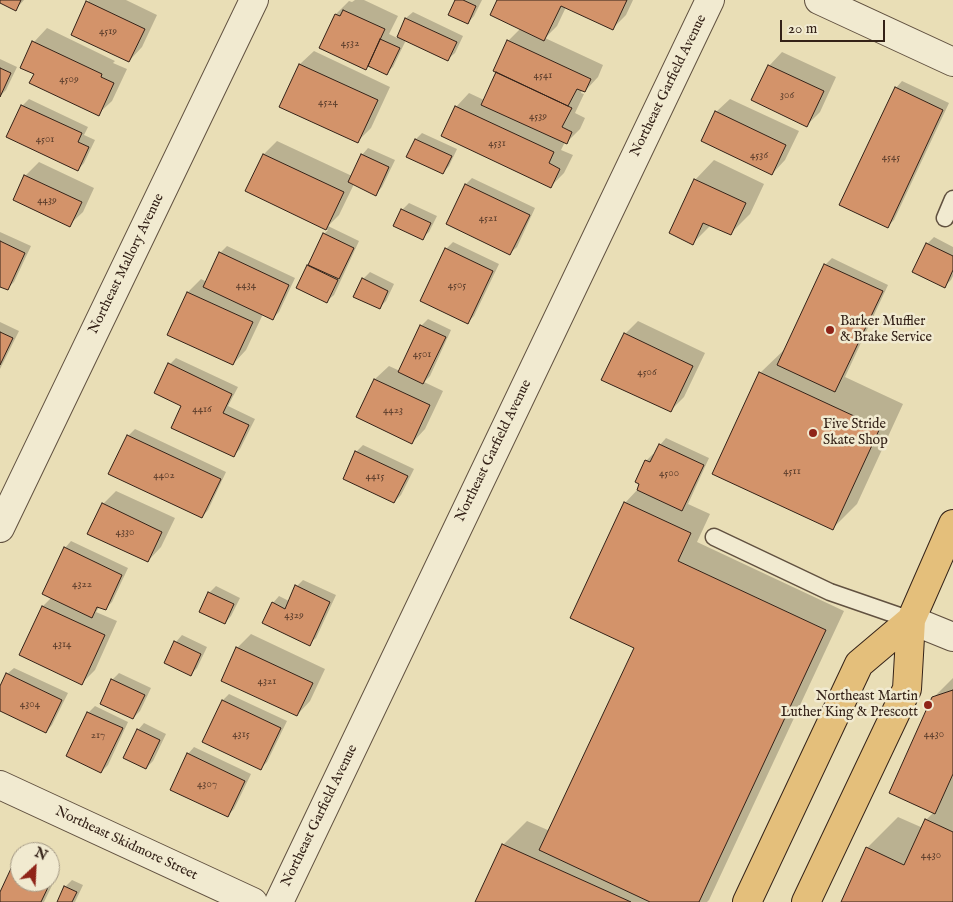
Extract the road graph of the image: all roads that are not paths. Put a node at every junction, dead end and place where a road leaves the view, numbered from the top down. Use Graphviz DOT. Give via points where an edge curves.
graph roads {
  1 [pos="254,0"];
  2 [pos="710,0"];
  3 [pos="818,0"];
  4 [pos="953,62"];
  5 [pos="953,199"];
  6 [pos="945,218"];
  7 [pos="953,524"];
  8 [pos="0,528"];
  9 [pos="714,538"];
  10 [pos="911,620"];
  11 [pos="953,637"];
  12 [pos="0,785"];
  13 [pos="253,902"];
  14 [pos="279,902"];
  15 [pos="747,902"];
  16 [pos="806,902"];
  1 -- 8 [label="street, Northeast Mallory Avenue"];
  2 -- 14 [label="street, Northeast Garfield Avenue"];
  3 -- 4 [label="street"];
  5 -- 6 [label="lane"];
  7 -- 10 [label="main road"];
  9 -- 10 [label="lane" via="830,592"];
  10 -- 11 [label="street"];
  10 -- 15 [label="main road" via="859,664"];
  10 -- 16 [label="main road" via="907,689"];
  12 -- 13 [label="street, Northeast Skidmore Street"];
}
